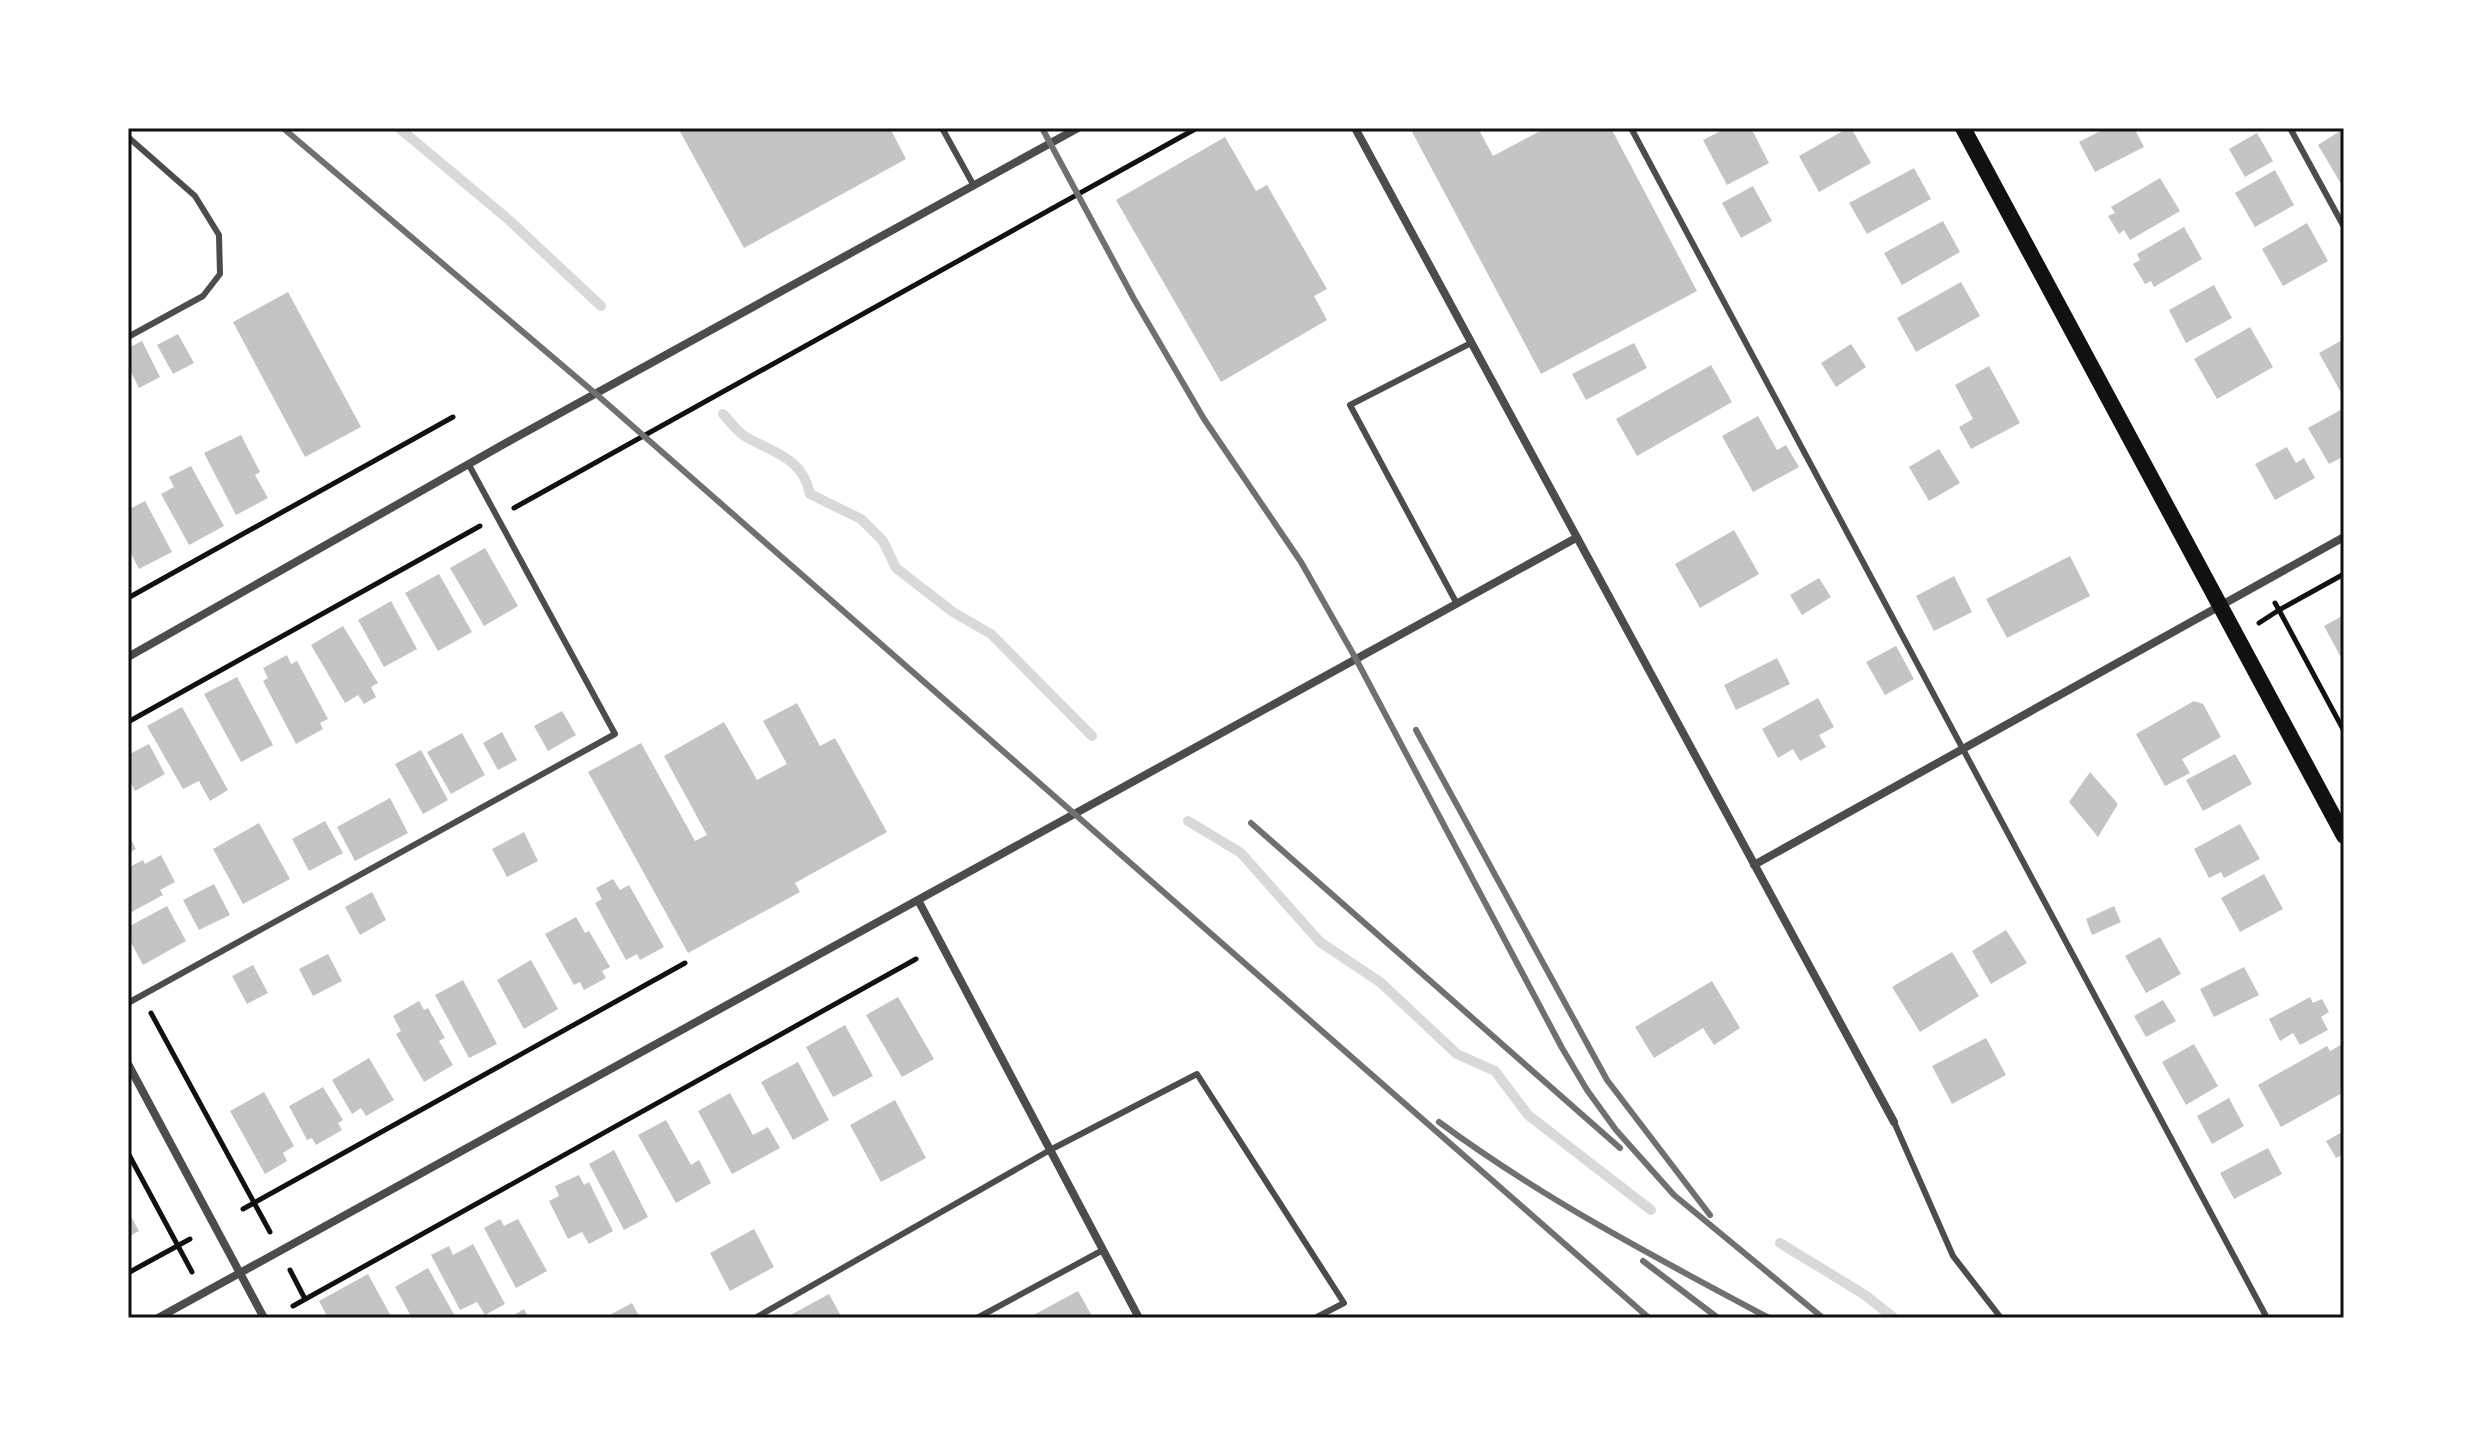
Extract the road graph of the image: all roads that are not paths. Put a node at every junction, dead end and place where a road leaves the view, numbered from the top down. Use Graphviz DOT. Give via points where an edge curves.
graph roads {
  1 [pos="942,128"];
  2 [pos="1078,128"];
  3 [pos="1355,128"];
  4 [pos="1631,128"];
  5 [pos="1963,128"];
  6 [pos="2290,128"];
  7 [pos="128,137"];
  8 [pos="974,186"];
  9 [pos="2344,227"];
  10 [pos="128,337"];
  11 [pos="1471,343"];
  12 [pos="469,465"];
  13 [pos="2344,537"];
  14 [pos="1576,538"];
  15 [pos="1457,604"];
  16 [pos="2219,605"];
  17 [pos="128,657"];
  18 [pos="1963,748"];
  19 [pos="2344,836"];
  20 [pos="1754,865"];
  21 [pos="918,900"];
  22 [pos="128,1003"];
  23 [pos="128,1064"];
  24 [pos="1894,1122"];
  25 [pos="1050,1150"];
  26 [pos="1103,1250"];
  27 [pos="240,1273"];
  28 [pos="158,1318"];
  29 [pos="264,1318"];
  30 [pos="755,1318"];
  31 [pos="977,1318"];
  32 [pos="1139,1318"];
  33 [pos="1315,1318"];
  34 [pos="2001,1318"];
  35 [pos="2267,1318"];
  1 -- 8 [label="lane"];
  2 -- 8 [label="street"];
  3 -- 11 [label="street"];
  4 -- 18 [label="lane"];
  5 -- 16 [label="main road"];
  6 -- 9 [label="lane"];
  7 -- 10 [label="lane" via="195,196 219,235 220,274 203,296"];
  8 -- 12 [label="street"];
  11 -- 14 [label="street"];
  11 -- 15 [label="lane" via="1350,405"];
  12 -- 17 [label="street"];
  12 -- 22 [label="lane" via="615,734"];
  13 -- 16 [label="street"];
  14 -- 15 [label="street"];
  14 -- 20 [label="street"];
  15 -- 21 [label="street"];
  16 -- 18 [label="street"];
  16 -- 19 [label="main road"];
  18 -- 20 [label="street"];
  18 -- 35 [label="lane"];
  20 -- 24 [label="street"];
  21 -- 25 [label="street"];
  21 -- 27 [label="street"];
  23 -- 27 [label="street"];
  24 -- 34 [label="lane" via="1953,1256"];
  25 -- 26 [label="street"];
  25 -- 30 [label="lane"];
  25 -- 33 [label="lane" via="1197,1074 1344,1303"];
  26 -- 31 [label="lane"];
  26 -- 32 [label="street"];
  27 -- 28 [label="street"];
  27 -- 29 [label="street"];
}
